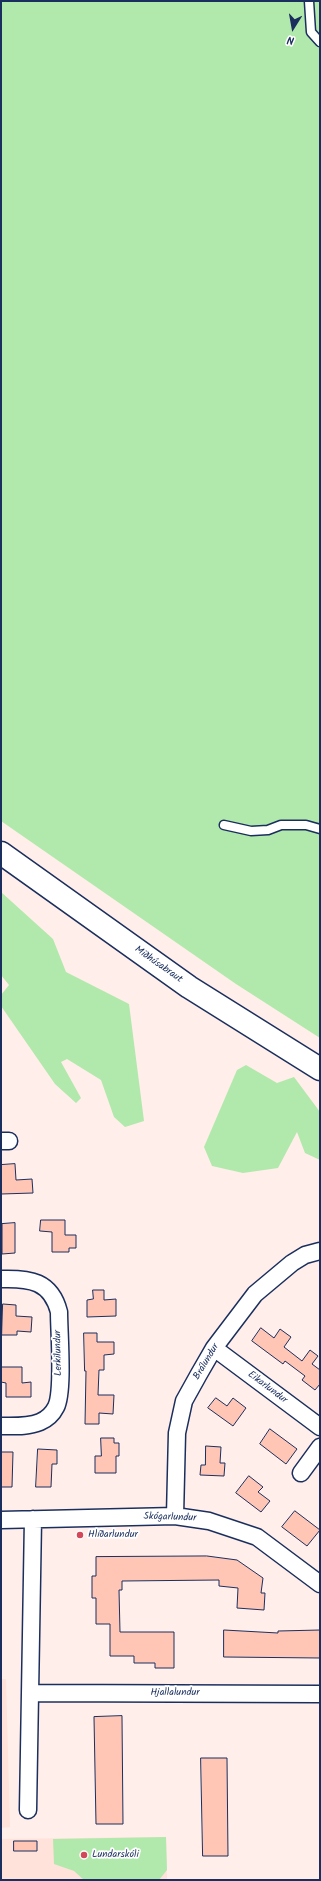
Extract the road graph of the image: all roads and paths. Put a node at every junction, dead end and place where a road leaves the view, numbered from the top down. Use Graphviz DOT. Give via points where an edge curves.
graph roads {
  1 [pos="309,1"];
  2 [pos="320,42"];
  3 [pos="224,826"];
  4 [pos="320,829"];
  5 [pos="1,853"];
  6 [pos="320,1069"];
  7 [pos="320,1251"];
  8 [pos="1,1278"];
  9 [pos="214,1348"];
  10 [pos="1,1426"];
  11 [pos="320,1428"];
  12 [pos="320,1448"];
  13 [pos="301,1473"];
  14 [pos="175,1516"];
  15 [pos="33,1519"];
  16 [pos="1,1520"];
  17 [pos="320,1584"];
  18 [pos="30,1693"];
  19 [pos="320,1694"];
  20 [pos="28,1810"];
  1 -- 2 [label="lane" via="311,32"];
  3 -- 4 [label="lane" via="251,831 268,830 281,824 306,825"];
  5 -- 6 [label="street, Miðhúsabraut" via="189,987"];
  7 -- 9 [label="street, Brálundur" via="305,1255 265,1284"];
  8 -- 10 [label="street, Lerkilundur" via="32,1280 50,1292 56,1300 59,1312 60,1390 53,1412 40,1422 24,1426"];
  9 -- 11 [label="street, Eikarlundur"];
  9 -- 14 [label="street, Brálundur" via="184,1401 178,1427"];
  12 -- 13 [label="street"];
  14 -- 15 [label="street, Skógarlundur"];
  14 -- 17 [label="street, Skógarlundur" via="209,1521 257,1537"];
  15 -- 16 [label="street, Skógarlundur"];
  15 -- 18 [label="street"];
  18 -- 19 [label="street, Hjallalundur"];
  18 -- 20 [label="street"];
}
